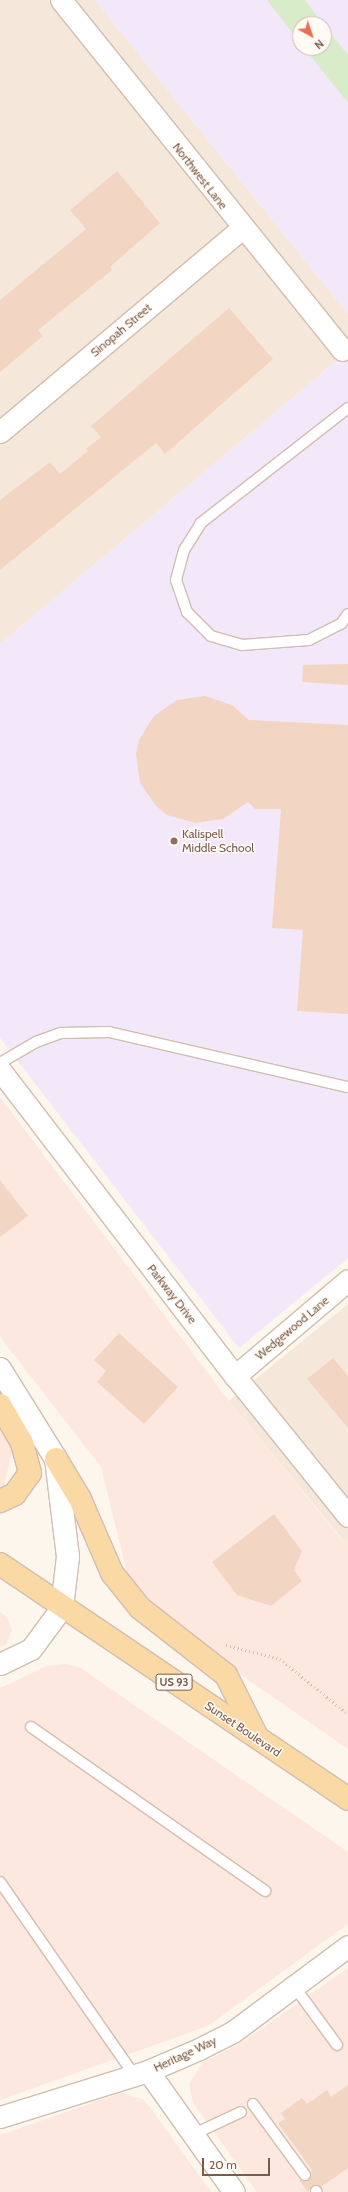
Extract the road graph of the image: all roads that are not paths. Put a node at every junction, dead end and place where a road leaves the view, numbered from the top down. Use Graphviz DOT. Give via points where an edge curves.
graph roads {
  1 [pos="61,0"];
  2 [pos="242,228"];
  3 [pos="345,353"];
  4 [pos="348,408"];
  5 [pos="0,432"];
  6 [pos="348,614"];
  7 [pos="0,1063"];
  8 [pos="0,1070"];
  9 [pos="348,1087"];
  10 [pos="348,1280"];
  11 [pos="0,1369"];
  12 [pos="235,1376"];
  13 [pos="0,1405"];
  14 [pos="56,1459"];
  15 [pos="0,1501"];
  16 [pos="348,1516"];
  17 [pos="0,1564"];
  18 [pos="62,1607"];
  19 [pos="0,1664"];
  20 [pos="31,1726"];
  21 [pos="257,1738"];
  22 [pos="348,1799"];
  23 [pos="0,1882"];
  24 [pos="265,1891"];
  25 [pos="348,1946"];
  26 [pos="294,1986"];
  27 [pos="337,2045"];
  28 [pos="141,2073"];
  29 [pos="253,2104"];
  30 [pos="241,2112"];
  31 [pos="0,2117"];
  32 [pos="192,2135"];
  33 [pos="305,2175"];
  34 [pos="234,2192"];
  1 -- 2 [label="street, Northwest Lane"];
  2 -- 3 [label="street, Northwest Lane"];
  2 -- 5 [label="street, Sinopah Street"];
  4 -- 6 [label="lane" via="201,523 184,550 176,580 187,612 211,636 242,645 309,640 341,624"];
  7 -- 9 [label="lane" via="36,1042 61,1033 109,1032"];
  8 -- 12 [label="street, Parkway Drive"];
  10 -- 12 [label="street, Wedgewood Lane"];
  11 -- 14 [label="main road"];
  12 -- 16 [label="street, Parkway Drive"];
  13 -- 15 [label="main road" via="22,1443 30,1473 15,1494"];
  14 -- 18 [label="main road" via="68,1557"];
  14 -- 21 [label="main road" via="80,1499 112,1573 140,1608 226,1675"];
  17 -- 18 [label="main road, Sunset Boulevard / US 93"];
  18 -- 19 [label="street" via="31,1649"];
  18 -- 21 [label="main road, Sunset Boulevard / US 93"];
  20 -- 24 [label="lane"];
  21 -- 22 [label="main road, Sunset Boulevard / US 93"];
  23 -- 28 [label="lane"];
  25 -- 26 [label="street, Heritage Way"];
  26 -- 27 [label="lane"];
  26 -- 28 [label="street, Heritage Way" via="234,2031"];
  28 -- 31 [label="street, Heritage Way"];
  28 -- 32 [label="street"];
  29 -- 33 [label="lane"];
  30 -- 32 [label="lane"];
  32 -- 34 [label="street"];
}
